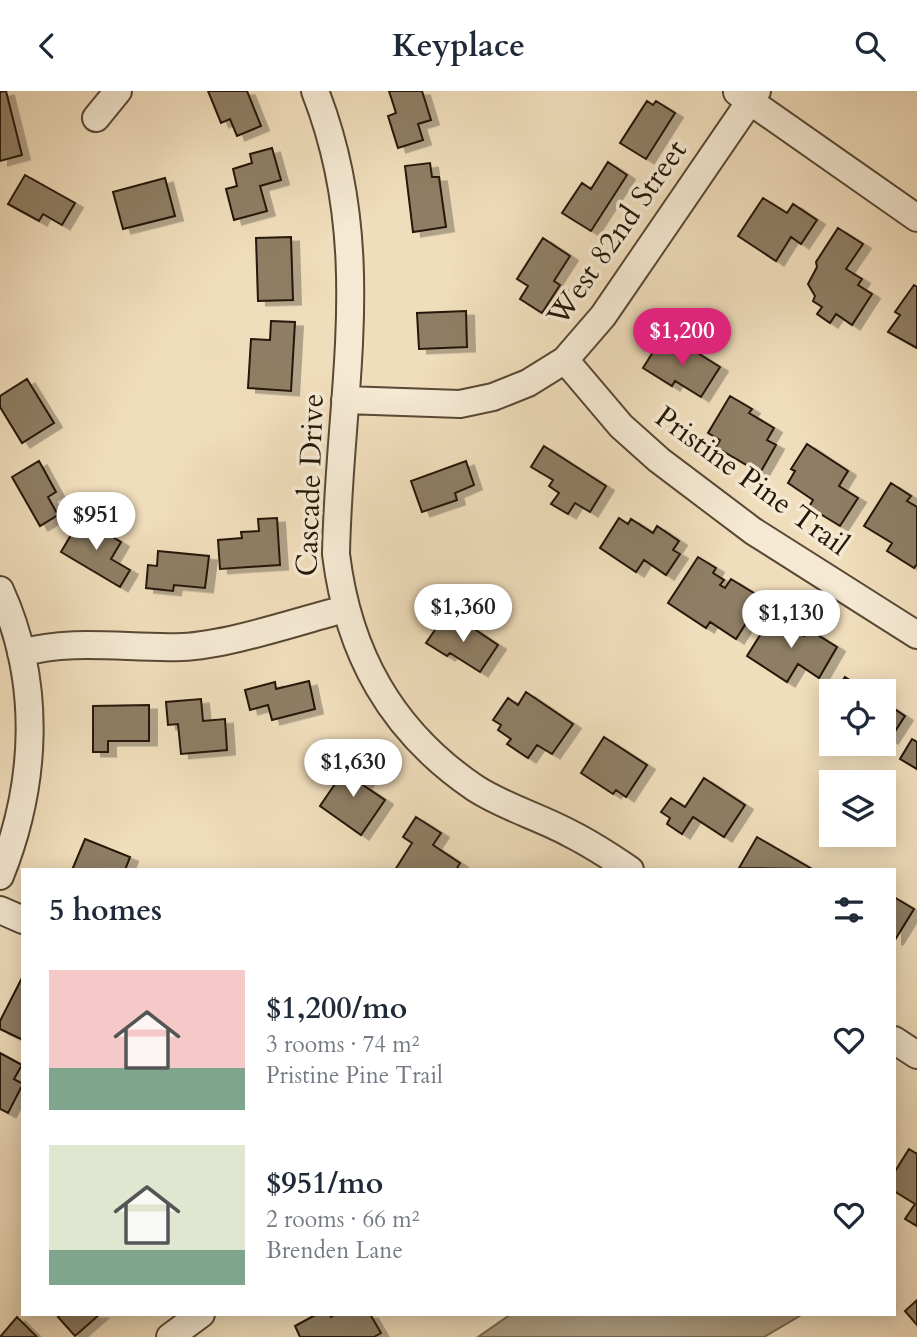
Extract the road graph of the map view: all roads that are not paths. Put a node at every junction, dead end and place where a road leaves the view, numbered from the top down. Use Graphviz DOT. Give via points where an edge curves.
graph roads {
  1 [pos="118,91"];
  2 [pos="315,91"];
  3 [pos="747,94"];
  4 [pos="96,118"];
  5 [pos="917,218"];
  6 [pos="565,360"];
  7 [pos="345,400"];
  8 [pos="0,590"];
  9 [pos="345,609"];
  10 [pos="917,635"];
  11 [pos="21,653"];
  12 [pos="627,868"];
  13 [pos="0,877"];
  14 [pos="0,910"];
  15 [pos="21,919"];
  16 [pos="896,1041"];
  17 [pos="917,1055"];
  18 [pos="198,1316"];
  19 [pos="170,1337"];
  1 -- 4 [label="street"];
  2 -- 7 [label="street, Cascade Drive" via="337,156 348,211 352,268"];
  3 -- 5 [label="street"];
  3 -- 6 [label="street, West 82nd Street" via="603,316"];
  6 -- 7 [label="street, West 82nd Street" via="528,383 460,404"];
  6 -- 10 [label="street, Pristine Pine Trail" via="621,426 659,460 753,531"];
  7 -- 9 [label="street, Cascade Drive" via="336,554"];
  8 -- 11 [label="street"];
  9 -- 11 [label="street" via="184,647 78,644"];
  9 -- 12 [label="street, Cascade Drive" via="372,676 400,720 435,757 477,789 571,834"];
  11 -- 13 [label="street" via="31,722 28,777 19,823"];
  14 -- 15 [label="street"];
  16 -- 17 [label="street"];
  18 -- 19 [label="street"];
}
